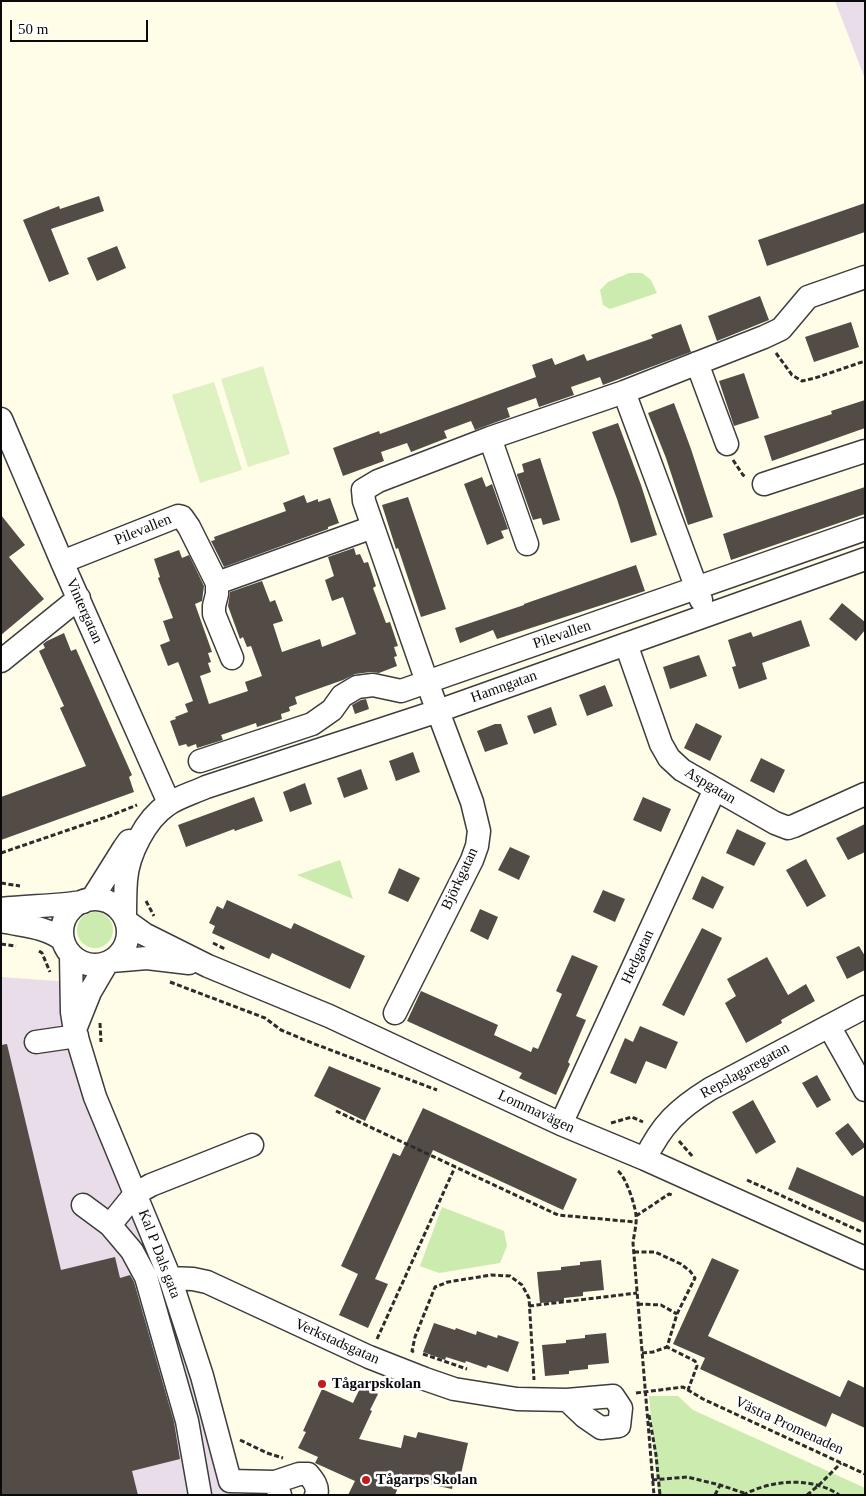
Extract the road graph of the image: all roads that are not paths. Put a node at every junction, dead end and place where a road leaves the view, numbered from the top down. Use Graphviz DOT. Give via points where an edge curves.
graph roads {
  1 [pos="865,277"];
  2 [pos="697,363"];
  3 [pos="624,392"];
  4 [pos="1,419"];
  5 [pos="490,438"];
  6 [pos="727,444"];
  7 [pos="865,450"];
  8 [pos="764,484"];
  9 [pos="373,527"];
  10 [pos="865,529"];
  11 [pos="527,544"];
  12 [pos="865,559"];
  13 [pos="62,562"];
  14 [pos="217,583"];
  15 [pos="697,588"];
  16 [pos="79,598"];
  17 [pos="707,615"];
  18 [pos="626,644"];
  19 [pos="232,658"];
  20 [pos="1,661"];
  21 [pos="427,682"];
  22 [pos="438,711"];
  23 [pos="200,760"];
  24 [pos="715,790"];
  25 [pos="865,794"];
  26 [pos="169,803"];
  27 [pos="148,823"];
  28 [pos="87,900"];
  29 [pos="1,909"];
  30 [pos="126,920"];
  31 [pos="1,921"];
  32 [pos="67,947"];
  33 [pos="109,962"];
  34 [pos="208,966"];
  35 [pos="865,1007"];
  36 [pos="395,1013"];
  37 [pos="829,1026"];
  38 [pos="76,1033"];
  39 [pos="36,1042"];
  40 [pos="865,1090"];
  41 [pos="561,1124"];
  42 [pos="252,1145"];
  43 [pos="645,1159"];
  44 [pos="135,1194"];
  45 [pos="83,1205"];
  46 [pos="110,1225"];
  47 [pos="865,1258"];
  48 [pos="170,1278"];
  49 [pos="566,1400"];
  50 [pos="227,1488"];
  51 [pos="277,1488"];
  52 [pos="200,1495"];
  53 [pos="316,1495"];
  1 -- 2 [label="street" via="808,298 782,329"];
  2 -- 3 [label="street"];
  2 -- 6 [label="street"];
  3 -- 5 [label="street"];
  3 -- 15 [label="street"];
  4 -- 13 [label="street, Vintergatan"];
  5 -- 9 [label="street" via="378,481 363,490"];
  5 -- 11 [label="street"];
  7 -- 8 [label="street"];
  9 -- 14 [label="street"];
  9 -- 21 [label="street"];
  10 -- 15 [label="street, Pilevallen"];
  12 -- 17 [label="street, Hamngatan"];
  13 -- 14 [label="street, Pilevallen" via="178,516 189,527"];
  13 -- 16 [label="street, Vintergatan"];
  14 -- 19 [label="street" via="214,614"];
  15 -- 17 [label="street"];
  15 -- 21 [label="street, Pilevallen"];
  16 -- 20 [label="street"];
  16 -- 26 [label="street, Vintergatan"];
  17 -- 18 [label="street, Hamngatan"];
  18 -- 22 [label="street, Hamngatan"];
  18 -- 24 [label="street, Aspgatan" via="661,744 669,758"];
  21 -- 22 [label="street"];
  21 -- 23 [label="street, Pilevallen" via="401,691 373,684 357,687 342,696 332,710 312,724"];
  22 -- 26 [label="street, Hamngatan" via="206,787"];
  22 -- 36 [label="street, Björkgatan" via="472,802 479,831 477,846"];
  24 -- 25 [label="street, Aspgatan" via="788,828"];
  24 -- 41 [label="street, Hedgatan"];
  26 -- 27 [label="street, Hamngatan"];
  27 -- 28 [label="street, Hamngatan" via="124,848"];
  27 -- 30 [label="street, Hamngatan" via="136,844 126,878"];
  28 -- 29 [label="street, Lommavägen"];
  28 -- 30 [label="street, Lommavägen" via="114,905"];
  28 -- 32 [label="street" via="73,908 66,917 62,928"];
  30 -- 33 [label="street" via="127,941 119,955"];
  30 -- 34 [label="street, Lommavägen" via="144,934"];
  31 -- 32 [label="street, Lommavägen" via="51,932"];
  32 -- 33 [label="street, Lommavägen" via="82,962 90,965"];
  32 -- 38 [label="street, Kal P Dals gata"];
  33 -- 34 [label="street, Lommavägen" via="147,958"];
  33 -- 38 [label="street" via="90,992"];
  34 -- 41 [label="street, Lommavägen" via="419,1056"];
  35 -- 37 [label="street, Repslagaregatan"];
  37 -- 40 [label="street"];
  37 -- 43 [label="street, Repslagaregatan" via="688,1103 668,1121"];
  38 -- 39 [label="street"];
  38 -- 44 [label="street, Kal P Dals gata" via="95,1097"];
  41 -- 43 [label="street, Lommavägen"];
  42 -- 44 [label="street"];
  43 -- 47 [label="street, Lommavägen"];
  44 -- 46 [label="street"];
  44 -- 48 [label="street, Kal P Dals gata"];
  45 -- 46 [label="street"];
  46 -- 52 [label="street" via="146,1276 187,1420"];
  48 -- 49 [label="street, Verkstadsgatan" via="207,1282 369,1357 454,1389 517,1400"];
  48 -- 50 [label="street, Kal P Dals gata" via="202,1376"];
  49 -- 49 [label="street, Verkstadsgatan" via="601,1428 619,1426 621,1408 613,1396"];
  50 -- 51 [label="street"];
  51 -- 53 [label="street" via="298,1474 308,1474 316,1486"];
}
